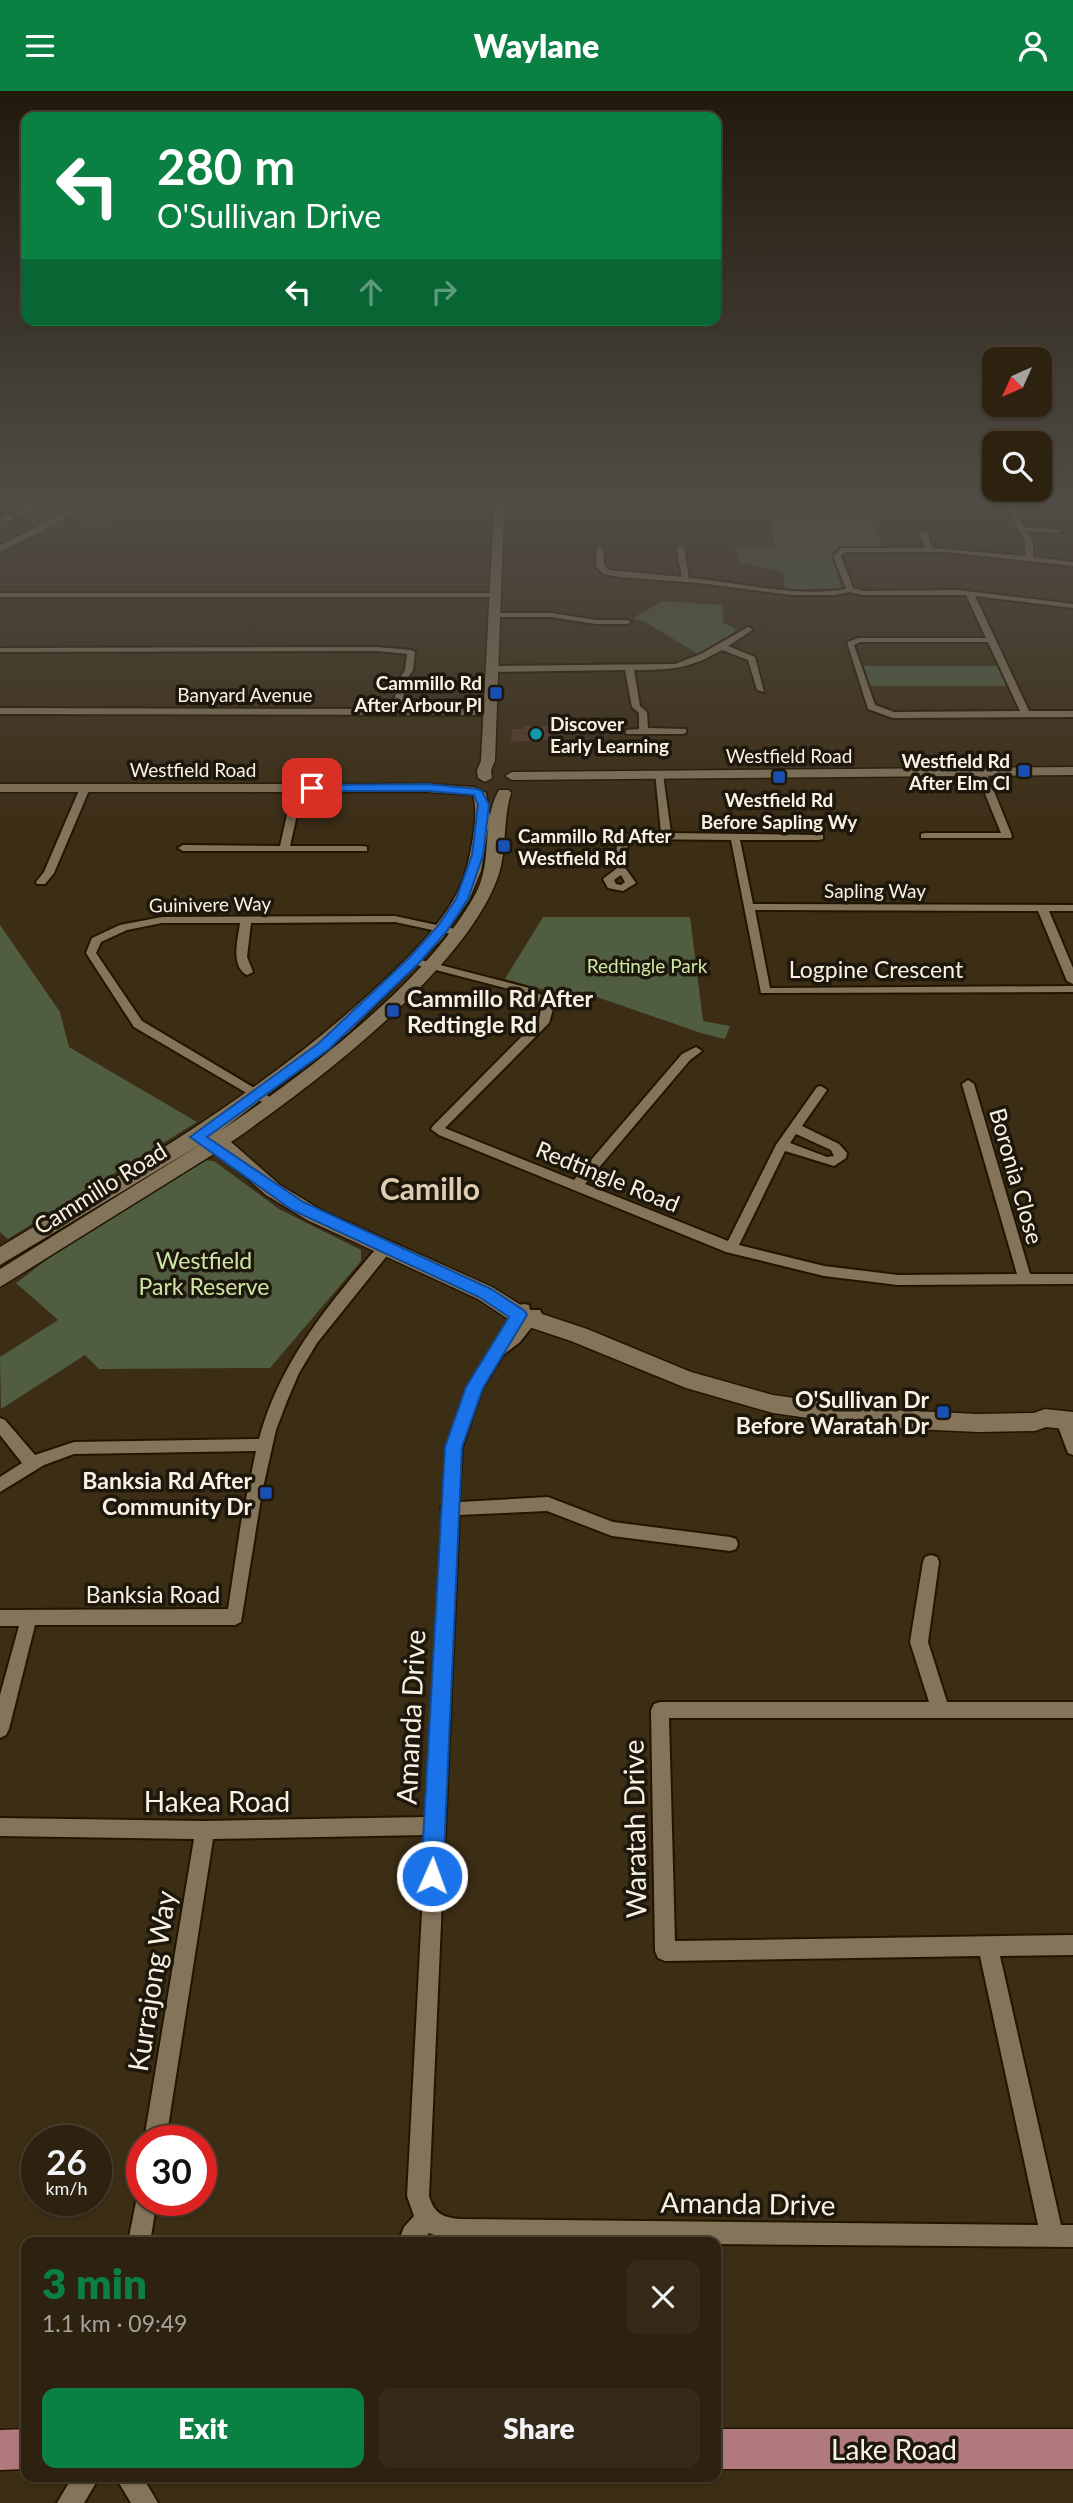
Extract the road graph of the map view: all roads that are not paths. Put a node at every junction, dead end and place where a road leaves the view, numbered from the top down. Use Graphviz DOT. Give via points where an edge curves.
graph roads {
  1 [pos="493,612"];
  2 [pos="978,612"];
  3 [pos="493,615"];
  4 [pos="627,622"];
  5 [pos="748,629"];
  6 [pos="991,640"];
  7 [pos="722,647"];
  8 [pos="0,650"];
  9 [pos="629,668"];
  10 [pos="492,669"];
  11 [pos="761,690"];
  12 [pos="0,711"];
  13 [pos="397,712"];
  14 [pos="489,712"];
  15 [pos="1026,714"];
  16 [pos="1073,714"];
  17 [pos="629,731"];
  18 [pos="644,731"];
  19 [pos="683,731"];
  20 [pos="1073,773"];
  21 [pos="658,774"];
  22 [pos="982,774"];
  23 [pos="493,784"];
  24 [pos="0,788"];
  25 [pos="85,788"];
  26 [pos="298,788"];
  27 [pos="666,836"];
  28 [pos="735,837"];
  29 [pos="819,837"];
  30 [pos="925,837"];
  31 [pos="183,848"];
  32 [pos="284,848"];
  33 [pos="362,849"];
  34 [pos="621,870"];
  35 [pos="41,882"];
  36 [pos="748,907"];
  37 [pos="1042,908"];
  38 [pos="1073,908"];
  39 [pos="246,920"];
  40 [pos="452,931"];
  41 [pos="422,963"];
  42 [pos="247,972"];
  43 [pos="1073,981"];
  44 [pos="1073,989"];
  45 [pos="696,1051"];
  46 [pos="968,1084"];
  47 [pos="821,1090"];
  48 [pos="257,1095"];
  49 [pos="274,1105"];
  50 [pos="795,1128"];
  51 [pos="209,1139"];
  52 [pos="782,1145"];
  53 [pos="575,1187"];
  54 [pos="385,1248"];
  55 [pos="731,1248"];
  56 [pos="0,1257"];
  57 [pos="0,1279"];
  58 [pos="1025,1279"];
  59 [pos="1073,1279"];
  60 [pos="527,1314"];
  61 [pos="0,1424"];
  62 [pos="1070,1431"];
  63 [pos="264,1445"];
  64 [pos="32,1463"];
  65 [pos="0,1485"];
  66 [pos="449,1509"];
  67 [pos="730,1543"];
  68 [pos="930,1562"];
  69 [pos="0,1618"];
  70 [pos="29,1618"];
  71 [pos="1073,1710"];
  72 [pos="941,1711"];
  73 [pos="0,1729"];
  74 [pos="434,1826"];
  75 [pos="0,1827"];
  76 [pos="205,1830"];
  77 [pos="1073,1945"];
  78 [pos="988,1946"];
  79 [pos="157,2125"];
  80 [pos="143,2216"];
  81 [pos="1062,2236"];
  82 [pos="140,2237"];
  83 [pos="21,2449"];
  84 [pos="721,2449"];
  85 [pos="1073,2449"];
  86 [pos="0,2450"];
  87 [pos="84,2482"];
  88 [pos="131,2482"];
  89 [pos="69,2503"];
  90 [pos="146,2503"];
  1 -- 3 [label="main road, Cammillo Road"];
  2 -- 6 [label="street"];
  3 -- 4 [label="street"];
  3 -- 10 [label="main road, Cammillo Road"];
  5 -- 7 [label="street"];
  6 -- 15 [label="street"];
  6 -- 15 [label="street" via="859,639 850,644 871,707 878,712"];
  7 -- 9 [label="street" via="675,667"];
  7 -- 11 [label="street" via="751,659"];
  8 -- 13 [label="street" via="377,649 412,653"];
  9 -- 10 [label="street"];
  9 -- 18 [label="street"];
  10 -- 14 [label="main road, Cammillo Road"];
  12 -- 13 [label="street, Banyard Avenue"];
  13 -- 14 [label="street, Banyard Avenue"];
  14 -- 23 [label="main road, Cammillo Road" via="484,770"];
  15 -- 16 [label="street"];
  17 -- 18 [label="street"];
  18 -- 19 [label="street"];
  20 -- 22 [label="main road, Westfield Road"];
  21 -- 22 [label="main road, Westfield Road"];
  21 -- 23 [label="main road, Westfield Road" via="534,776"];
  21 -- 27 [label="street"];
  22 -- 30 [label="street" via="1007,836"];
  23 -- 26 [label="main road, Westfield Road"];
  23 -- 40 [label="main road, Cammillo Road" via="483,805 478,855"];
  24 -- 25 [label="main road, Westfield Road"];
  25 -- 26 [label="main road, Westfield Road"];
  25 -- 35 [label="street"];
  26 -- 32 [label="street"];
  27 -- 28 [label="street"];
  27 -- 34 [label="street" via="624,837"];
  28 -- 29 [label="street"];
  28 -- 36 [label="street"];
  31 -- 32 [label="street"];
  32 -- 33 [label="street"];
  36 -- 37 [label="street, Sapling Way"];
  36 -- 44 [label="street, Logpine Crescent" via="765,991"];
  37 -- 38 [label="street, Sapling Way"];
  37 -- 43 [label="street"];
  39 -- 40 [label="street, Guinivere Way" via="395,919"];
  39 -- 42 [label="street" via="241,957"];
  39 -- 48 [label="street, Guinivere Way" via="143,922 100,937 91,953 138,1024"];
  40 -- 41 [label="main road, Cammillo Road"];
  41 -- 48 [label="main road, Cammillo Road" via="324,1046"];
  41 -- 49 [label="main road, Cammillo Road" via="370,1026"];
  41 -- 53 [label="street, Redtingle Road" via="525,990 547,1009 545,1020 438,1129"];
  45 -- 53 [label="street"];
  46 -- 58 [label="street, Boronia Close"];
  47 -- 50 [label="street"];
  48 -- 49 [label="street, Guinivere Way"];
  48 -- 51 [label="main road, Cammillo Road"];
  49 -- 51 [label="main road, Cammillo Road"];
  50 -- 52 [label="street"];
  50 -- 52 [label="street" via="835,1147 840,1158 826,1161"];
  51 -- 54 [label="main road" via="298,1206"];
  51 -- 56 [label="main road, Cammillo Road"];
  51 -- 57 [label="main road, Cammillo Road"];
  52 -- 55 [label="street"];
  53 -- 55 [label="street, Redtingle Road"];
  54 -- 60 [label="main road"];
  54 -- 63 [label="street, Banksia Road" via="305,1349"];
  55 -- 58 [label="street, Redtingle Road" via="824,1271 898,1280"];
  58 -- 59 [label="street, Redtingle Road"];
  60 -- 62 [label="main road" via="686,1379 773,1404 872,1418 1035,1422"];
  60 -- 66 [label="street, Amanda Drive" via="475,1387 457,1432"];
  61 -- 64 [label="street"];
  63 -- 64 [label="street" via="86,1447"];
  63 -- 70 [label="street, Banksia Road" via="235,1616"];
  64 -- 65 [label="street"];
  66 -- 67 [label="street" via="548,1504 612,1529"];
  66 -- 74 [label="street, Amanda Drive"];
  68 -- 72 [label="street" via="919,1642"];
  69 -- 70 [label="street, Banksia Road"];
  70 -- 73 [label="street"];
  71 -- 72 [label="street, Waratah Drive"];
  72 -- 78 [label="street, Waratah Drive" via="660,1710 665,1951"];
  74 -- 76 [label="street, Hakea Road"];
  74 -- 81 [label="street, Amanda Drive" via="419,2227"];
  75 -- 76 [label="street, Hakea Road"];
  76 -- 79 [label="street, Kurrajong Way"];
  77 -- 78 [label="street, Waratah Drive"];
  78 -- 81 [label="street"];
  80 -- 82 [label="street"];
  83 -- 86 [label="main road"];
  84 -- 85 [label="main road, Lake Road"];
  87 -- 89 [label="street"];
  88 -- 90 [label="street"];
}
